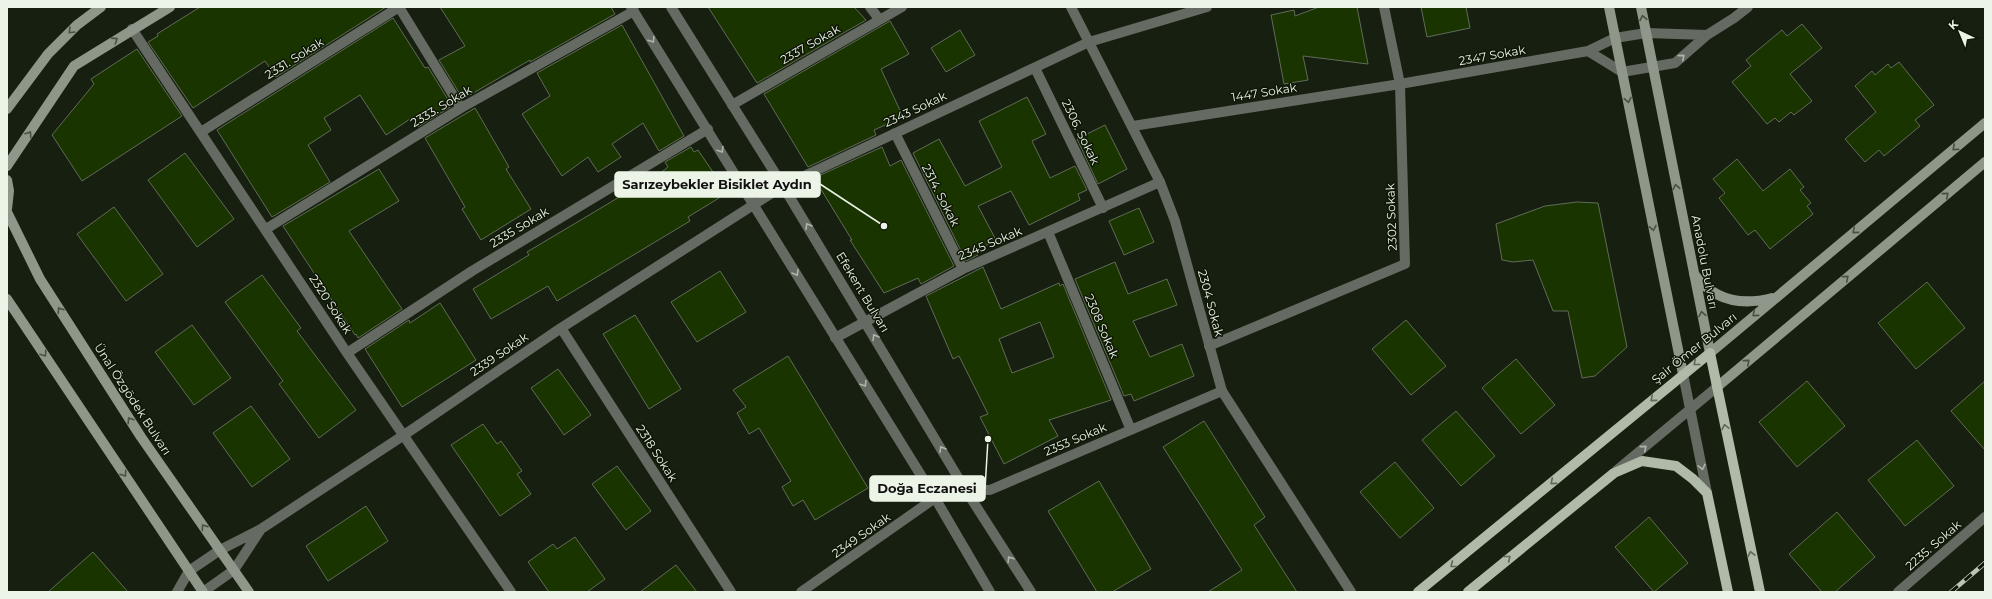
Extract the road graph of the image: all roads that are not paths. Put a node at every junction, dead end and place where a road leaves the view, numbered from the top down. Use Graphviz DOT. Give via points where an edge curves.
graph roads {
  1 [pos="101,7"];
  2 [pos="170,7"];
  3 [pos="399,7"];
  4 [pos="671,7"];
  5 [pos="870,7"];
  6 [pos="902,7"];
  7 [pos="1072,7"];
  8 [pos="1207,7"];
  9 [pos="1384,7"];
  10 [pos="1609,7"];
  11 [pos="1641,7"];
  12 [pos="1748,7"];
  13 [pos="632,9"];
  14 [pos="879,19"];
  15 [pos="132,29"];
  16 [pos="1646,33"];
  17 [pos="1707,35"];
  18 [pos="1616,38"];
  19 [pos="1089,42"];
  20 [pos="1588,51"];
  21 [pos="1035,68"];
  22 [pos="1652,68"];
  23 [pos="1622,72"];
  24 [pos="1400,84"];
  25 [pos="732,105"];
  26 [pos="461,108"];
  27 [pos="7,109"];
  28 [pos="1985,123"];
  29 [pos="1133,126"];
  30 [pos="708,129"];
  31 [pos="201,132"];
  32 [pos="895,133"];
  33 [pos="1985,162"];
  34 [pos="7,166"];
  35 [pos="7,180"];
  36 [pos="1160,182"];
  37 [pos="783,186"];
  38 [pos="754,205"];
  39 [pos="7,208"];
  40 [pos="1103,208"];
  41 [pos="7,212"];
  42 [pos="266,229"];
  43 [pos="1048,232"];
  44 [pos="963,268"];
  45 [pos="1694,273"];
  46 [pos="1776,297"];
  47 [pos="7,299"];
  48 [pos="866,321"];
  49 [pos="561,328"];
  50 [pos="835,338"];
  51 [pos="1209,346"];
  52 [pos="347,353"];
  53 [pos="1710,353"];
  54 [pos="1683,374"];
  55 [pos="1717,387"];
  56 [pos="1222,391"];
  57 [pos="1690,409"];
  58 [pos="1131,430"];
  59 [pos="404,435"];
  60 [pos="1614,473"];
  61 [pos="966,489"];
  62 [pos="1708,493"];
  63 [pos="935,498"];
  64 [pos="1985,517"];
  65 [pos="261,529"];
  66 [pos="220,550"];
  67 [pos="234,570"];
  68 [pos="189,571"];
  69 [pos="177,592"];
  70 [pos="203,592"];
  71 [pos="249,592"];
  72 [pos="511,592"];
  73 [pos="731,592"];
  74 [pos="801,592"];
  75 [pos="990,592"];
  76 [pos="1031,592"];
  77 [pos="1351,592"];
  78 [pos="1418,592"];
  79 [pos="1468,592"];
  80 [pos="1728,592"];
  81 [pos="1760,592"];
  82 [pos="1898,592"];
  1 -- 27 [label="main road, one-way" via="48,54"];
  2 -- 15 [label="main road"];
  3 -- 26 [label="street"];
  3 -- 31 [label="street, 2331. Sokak"];
  4 -- 25 [label="street, Efekent Bulvarı"];
  5 -- 14 [label="street"];
  6 -- 14 [label="street, 2337 Sokak"];
  7 -- 19 [label="street, 2304 Sokak"];
  8 -- 19 [label="street, 2343 Sokak"];
  9 -- 24 [label="street, 2302 Sokak"];
  10 -- 18 [label="main road"];
  16 -- 11 [label="main road, Anadolu Bulvarı, one-way"];
  12 -- 17 [label="street"];
  13 -- 26 [label="street, 2333. Sokak"];
  13 -- 30 [label="street, one-way"];
  14 -- 25 [label="street, 2337 Sokak"];
  15 -- 31 [label="street, 2320 Sokak"];
  34 -- 15 [label="main road, one-way" via="74,66"];
  16 -- 17 [label="street, 2347 Sokak"];
  16 -- 18 [label="street, 2347 Sokak"];
  16 -- 22 [label="main road, Anadolu Bulvarı"];
  22 -- 17 [label="street, one-way" via="1675,63"];
  18 -- 20 [label="street, 2347 Sokak"];
  18 -- 23 [label="main road"];
  19 -- 21 [label="street, 2343 Sokak"];
  19 -- 29 [label="street, 2304 Sokak"];
  20 -- 23 [label="street"];
  20 -- 24 [label="street, 2347 Sokak"];
  21 -- 32 [label="street, 2343 Sokak"];
  21 -- 40 [label="street, 2306. Sokak"];
  22 -- 23 [label="street"];
  45 -- 22 [label="main road, Anadolu Bulvarı, one-way"];
  23 -- 54 [label="main road, one-way"];
  24 -- 29 [label="street, 1447 Sokak"];
  24 -- 51 [label="street, 2302 Sokak" via="1405,264"];
  25 -- 37 [label="street, Efekent Bulvarı"];
  26 -- 42 [label="street, 2333. Sokak"];
  28 -- 46 [label="main road, Şair Ömer Bulvarı, one-way"];
  29 -- 36 [label="street, 2304 Sokak"];
  30 -- 38 [label="street, one-way"];
  30 -- 52 [label="street, 2335 Sokak" via="472,271"];
  31 -- 42 [label="street, 2320 Sokak"];
  32 -- 37 [label="street, 2343 Sokak"];
  32 -- 44 [label="street, 2314. Sokak"];
  55 -- 33 [label="main road, one-way"];
  35 -- 39 [label="main road"];
  36 -- 40 [label="street, 2345 Sokak"];
  36 -- 51 [label="street, 2304 Sokak" via="1175,221"];
  37 -- 38 [label="street, 2343 Sokak"];
  48 -- 37 [label="street, Efekent Bulvarı, one-way"];
  38 -- 49 [label="street, 2339 Sokak"];
  38 -- 50 [label="street, one-way"];
  40 -- 43 [label="street, 2345 Sokak"];
  66 -- 41 [label="main road, Ünal Özgödek Bulvarı, one-way" via="141,437 40,279"];
  42 -- 52 [label="street, 2320 Sokak"];
  43 -- 44 [label="street, 2345 Sokak"];
  43 -- 58 [label="street, 2308 Sokak"];
  44 -- 48 [label="street, 2345 Sokak"];
  45 -- 46 [label="main road" via="1700,282 1718,296 1736,302 1758,302"];
  53 -- 45 [label="main road, Anadolu Bulvarı, one-way"];
  46 -- 53 [label="main road, Şair Ömer Bulvarı, one-way"];
  47 -- 68 [label="main road, one-way"];
  48 -- 50 [label="street, 2345 Sokak"];
  61 -- 48 [label="street, Efekent Bulvarı, one-way"];
  49 -- 59 [label="street, 2339 Sokak"];
  49 -- 73 [label="street, 2318 Sokak"];
  50 -- 63 [label="street, one-way"];
  51 -- 56 [label="street, 2304 Sokak"];
  52 -- 59 [label="street, 2320 Sokak"];
  53 -- 54 [label="main road, Şair Ömer Bulvarı, one-way"];
  53 -- 55 [label="main road, Anadolu Bulvarı"];
  54 -- 57 [label="street"];
  54 -- 78 [label="main road, Şair Ömer Bulvarı, one-way"];
  55 -- 57 [label="street"];
  81 -- 55 [label="main road, Anadolu Bulvarı, one-way"];
  56 -- 58 [label="street, 2353 Sokak"];
  56 -- 77 [label="street, 2304 Sokak"];
  60 -- 57 [label="street, one-way"];
  57 -- 62 [label="street, one-way"];
  58 -- 61 [label="street, 2353 Sokak" via="990,490"];
  59 -- 65 [label="street, 2339 Sokak"];
  59 -- 72 [label="street, 2320 Sokak"];
  60 -- 62 [label="main road" via="1642,461 1676,466"];
  79 -- 60 [label="main road, one-way"];
  61 -- 63 [label="street, 2353 Sokak"];
  76 -- 61 [label="street, Efekent Bulvarı, one-way"];
  62 -- 80 [label="main road"];
  63 -- 74 [label="street, 2349 Sokak"];
  63 -- 75 [label="street"];
  64 -- 82 [label="street, 2235. Sokak"];
  65 -- 66 [label="street, 2339 Sokak"];
  65 -- 67 [label="street"];
  66 -- 67 [label="main road, Ünal Özgödek Bulvarı"];
  66 -- 68 [label="street, 2339 Sokak"];
  67 -- 70 [label="street"];
  67 -- 71 [label="main road, Ünal Özgödek Bulvarı"];
  68 -- 69 [label="street"];
  68 -- 70 [label="main road"];
}
